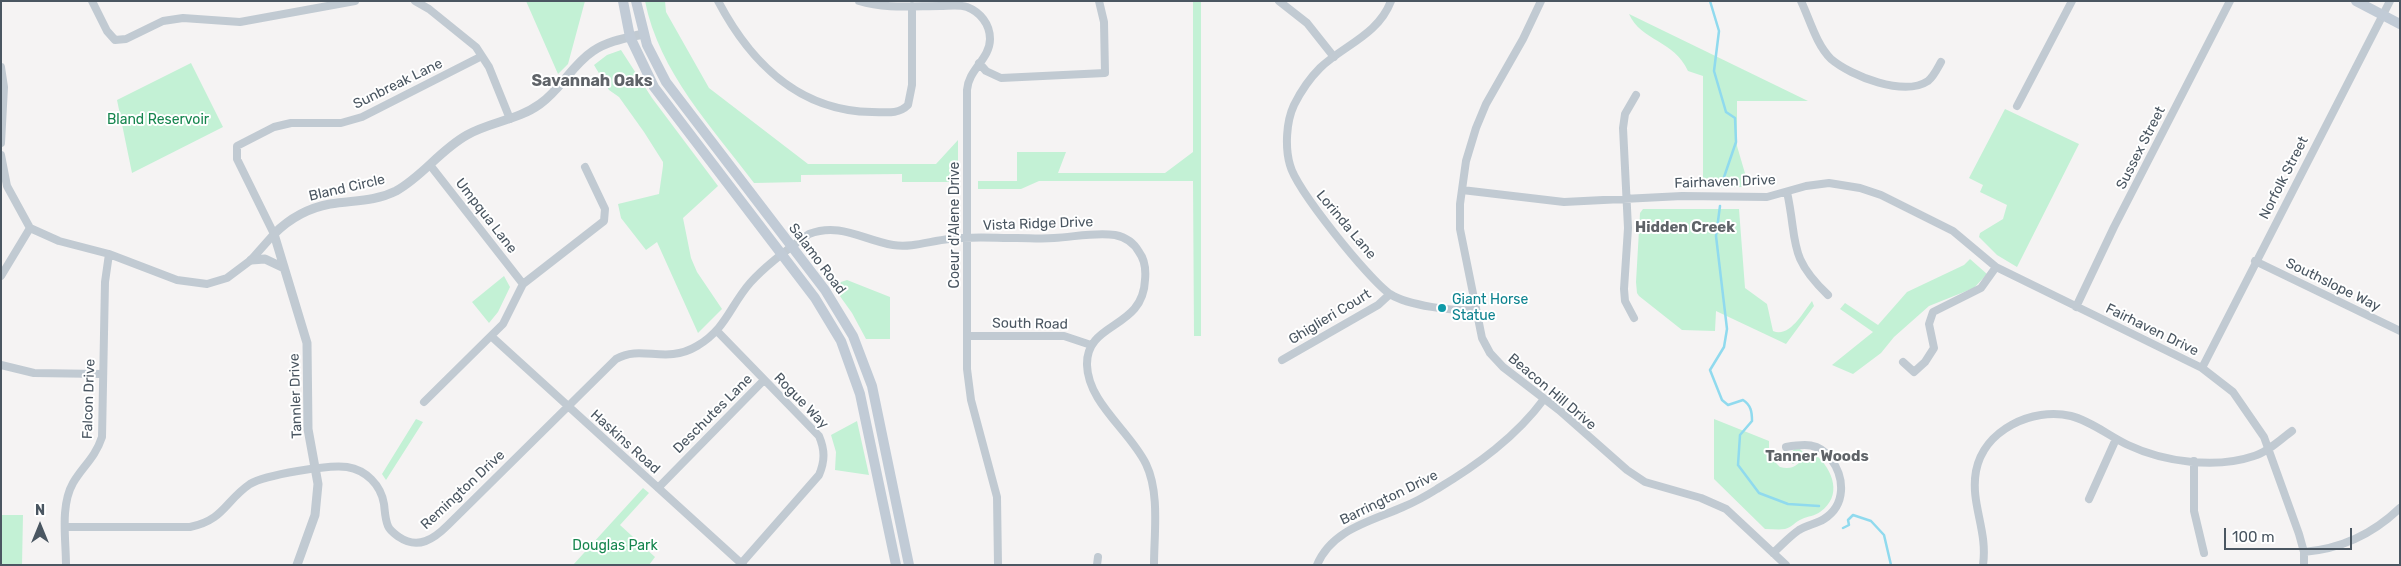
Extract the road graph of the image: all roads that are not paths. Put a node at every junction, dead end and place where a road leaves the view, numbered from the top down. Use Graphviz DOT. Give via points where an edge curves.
graph roads {
  1 [pos="92,1"];
  2 [pos="355,1"];
  3 [pos="415,1"];
  4 [pos="623,1"];
  5 [pos="636,1"];
  6 [pos="859,1"];
  7 [pos="1100,1"];
  8 [pos="1279,1"];
  9 [pos="1391,1"];
  10 [pos="1542,1"];
  11 [pos="1801,1"];
  12 [pos="2072,1"];
  13 [pos="2230,1"];
  14 [pos="2356,1"];
  15 [pos="2390,1"];
  16 [pos="719,2"];
  17 [pos="912,6"];
  18 [pos="2383,15"];
  19 [pos="2400,24"];
  20 [pos="643,34"];
  21 [pos="630,37"];
  22 [pos="482,56"];
  23 [pos="1334,57"];
  24 [pos="1941,62"];
  25 [pos="978,63"];
  26 [pos="1,67"];
  27 [pos="1636,96"];
  28 [pos="2017,106"];
  29 [pos="2,114"];
  30 [pos="510,119"];
  31 [pos="1,143"];
  32 [pos="237,146"];
  33 [pos="1,155"];
  34 [pos="430,165"];
  35 [pos="585,167"];
  36 [pos="4,187"];
  37 [pos="1462,190"];
  38 [pos="1787,192"];
  39 [pos="1627,199"];
  40 [pos="30,228"];
  41 [pos="274,234"];
  42 [pos="967,238"];
  43 [pos="792,247"];
  44 [pos="109,254"];
  45 [pos="782,255"];
  46 [pos="251,260"];
  47 [pos="2256,261"];
  48 [pos="284,268"];
  49 [pos="1996,268"];
  50 [pos="1,276"];
  51 [pos="523,284"];
  52 [pos="1390,294"];
  53 [pos="1828,295"];
  54 [pos="2076,307"];
  55 [pos="1475,310"];
  56 [pos="1634,318"];
  57 [pos="717,331"];
  58 [pos="2400,331"];
  59 [pos="491,336"];
  60 [pos="967,336"];
  61 [pos="1091,345"];
  62 [pos="1282,360"];
  63 [pos="1903,362"];
  64 [pos="1,365"];
  65 [pos="2202,368"];
  66 [pos="102,374"];
  67 [pos="764,380"];
  68 [pos="1544,399"];
  69 [pos="424,402"];
  70 [pos="568,407"];
  71 [pos="2292,431"];
  72 [pos="2116,439"];
  73 [pos="1786,447"];
  74 [pos="2268,448"];
  75 [pos="2194,461"];
  76 [pos="316,469"];
  77 [pos="658,488"];
  78 [pos="2089,499"];
  79 [pos="2400,508"];
  80 [pos="66,527"];
  81 [pos="2304,552"];
  82 [pos="1774,553"];
  83 [pos="2204,553"];
  84 [pos="741,564"];
  85 [pos="66,565"];
  86 [pos="296,565"];
  87 [pos="896,565"];
  88 [pos="909,565"];
  89 [pos="998,565"];
  90 [pos="1154,565"];
  91 [pos="1317,565"];
  92 [pos="1786,565"];
  93 [pos="1983,565"];
  94 [pos="2304,565"];
  1 -- 2 [label="street" via="115,40 126,39 163,21 183,18 240,22"];
  3 -- 22 [label="street" via="471,43"];
  4 -- 21 [label="main road, Salamo Road"];
  5 -- 20 [label="main road, Salamo Road"];
  6 -- 17 [label="street, Coeur d'Alene Drive"];
  7 -- 25 [label="street" via="1104,22 1105,73 1002,78 986,71"];
  8 -- 23 [label="street" via="1307,23"];
  9 -- 23 [label="street, Lorinda Lane" via="1379,22"];
  10 -- 37 [label="street, Beacon Hill Drive" via="1481,116 1469,148"];
  11 -- 24 [label="street" via="1821,46 1831,58 1865,77 1896,86 1913,86 1932,78"];
  12 -- 28 [label="street"];
  13 -- 54 [label="street, Sussex Street"];
  14 -- 18 [label="main road"];
  15 -- 18 [label="street, Norfolk Street"];
  16 -- 17 [label="street" via="748,50 779,78 812,100 861,112 898,112 908,105 912,85"];
  17 -- 25 [label="street, Coeur d'Alene Drive" via="965,6 979,14 988,28 990,41 985,56"];
  18 -- 19 [label="main road"];
  18 -- 47 [label="street, Norfolk Street"];
  20 -- 21 [label="street, Bland Circle"];
  20 -- 43 [label="main road, Salamo Road" via="658,68 675,94"];
  21 -- 30 [label="street, Bland Circle" via="591,52 549,97"];
  21 -- 45 [label="main road, Salamo Road" via="642,66 662,98"];
  22 -- 30 [label="street"];
  22 -- 32 [label="street, Sunbreak Lane" via="362,117 341,123 291,123 274,127"];
  23 -- 52 [label="street, Lorinda Lane" via="1320,68 1294,106 1288,132 1290,166 1309,201"];
  25 -- 42 [label="street, Coeur d'Alene Drive" via="967,90"];
  26 -- 29 [label="street" via="4,87"];
  27 -- 39 [label="street" via="1625,114 1623,128"];
  29 -- 31 [label="street"];
  30 -- 34 [label="street, Bland Circle" via="467,135"];
  32 -- 41 [label="street, Tannler Drive" via="237,159"];
  33 -- 36 [label="street"];
  34 -- 41 [label="street, Bland Circle" via="408,184 388,195 316,207 293,218"];
  34 -- 51 [label="street, Umpqua Lane"];
  35 -- 51 [label="street" via="605,209 604,221"];
  36 -- 40 [label="street"];
  37 -- 39 [label="street, Fairhaven Drive" via="1544,201"];
  37 -- 55 [label="street, Beacon Hill Drive" via="1460,229"];
  38 -- 39 [label="street, Fairhaven Drive" via="1767,196"];
  38 -- 49 [label="street, Fairhaven Drive" via="1829,183 1873,192 1953,231"];
  38 -- 53 [label="street" via="1794,246 1800,262 1809,277"];
  39 -- 56 [label="street" via="1624,289 1625,301"];
  40 -- 44 [label="street, Bland Circle" via="59,241"];
  40 -- 50 [label="street"];
  41 -- 46 [label="street, Bland Circle"];
  41 -- 48 [label="street, Tannler Drive"];
  42 -- 43 [label="street, Vista Ridge Drive" via="904,246 840,229 828,229 809,234"];
  42 -- 60 [label="street, Coeur d'Alene Drive"];
  42 -- 61 [label="street, Vista Ridge Drive" via="1102,234 1131,242 1144,260 1143,296 1131,315 1101,334"];
  43 -- 45 [label="street, Remington Drive"];
  43 -- 88 [label="main road, Salamo Road" via="846,322 867,370"];
  44 -- 46 [label="street, Bland Circle" via="177,280 202,284 227,278"];
  44 -- 66 [label="street, Falcon Drive"];
  45 -- 57 [label="street, Remington Drive" via="750,284"];
  45 -- 87 [label="main road, Salamo Road" via="826,314 851,366 860,394"];
  46 -- 48 [label="street" via="265,259"];
  47 -- 58 [label="street, Southslope Way"];
  47 -- 65 [label="street, Norfolk Street"];
  48 -- 76 [label="street, Tannler Drive" via="308,349 308,429"];
  49 -- 54 [label="street, Fairhaven Drive"];
  49 -- 63 [label="street" via="1981,288 1933,312 1929,324 1934,348 1920,367 1914,372"];
  51 -- 59 [label="street" via="508,315"];
  52 -- 55 [label="street" via="1436,308"];
  52 -- 62 [label="street, Ghiglieri Court" via="1378,305"];
  54 -- 65 [label="street, Fairhaven Drive"];
  55 -- 68 [label="street, Beacon Hill Drive" via="1482,338 1490,353"];
  57 -- 67 [label="street, Rogue Way"];
  57 -- 70 [label="street, Remington Drive" via="697,346 675,355 624,354"];
  59 -- 69 [label="street"];
  59 -- 70 [label="street, Haskins Road"];
  60 -- 61 [label="street, South Road" via="1064,336"];
  60 -- 89 [label="street, Coeur d'Alene Drive" via="971,400 997,497"];
  61 -- 90 [label="street" via="1087,367 1092,389 1149,470 1153,496"];
  64 -- 66 [label="street" via="34,373"];
  65 -- 74 [label="street, Fairhaven Drive" via="2233,392"];
  66 -- 80 [label="street, Falcon Drive" via="102,437 93,458 69,493"];
  67 -- 77 [label="street, Deschutes Lane"];
  67 -- 84 [label="street, Rogue Way" via="819,436 824,449 823,464 813,484"];
  68 -- 82 [label="street, Beacon Hill Drive" via="1640,479 1726,508"];
  68 -- 91 [label="street, Barrington Drive" via="1493,451 1413,503 1353,528 1331,544"];
  70 -- 76 [label="street, Remington Drive" via="448,526 428,541 417,544 391,531 382,494 369,476 346,466"];
  70 -- 77 [label="street, Haskins Road"];
  71 -- 74 [label="street"];
  72 -- 75 [label="street" via="2164,457"];
  72 -- 78 [label="street"];
  72 -- 93 [label="street" via="2072,416 2040,414 2012,424 1992,441 1981,458 1975,478 1975,501 1985,541"];
  73 -- 82 [label="street" via="1807,444 1819,447 1839,471 1841,492 1838,503 1826,517 1802,528"];
  74 -- 75 [label="street" via="2256,456 2236,461"];
  74 -- 81 [label="street, Fairhaven Drive"];
  75 -- 83 [label="street" via="2194,511"];
  76 -- 80 [label="street, Remington Drive" via="252,483 215,518 200,525"];
  76 -- 86 [label="street, Tannler Drive" via="316,511"];
  77 -- 84 [label="street, Haskins Road"];
  79 -- 81 [label="street" via="2354,540"];
  80 -- 85 [label="street, Falcon Drive"];
  81 -- 94 [label="street, Fairhaven Drive"];
  82 -- 92 [label="street, Beacon Hill Drive"];
}
